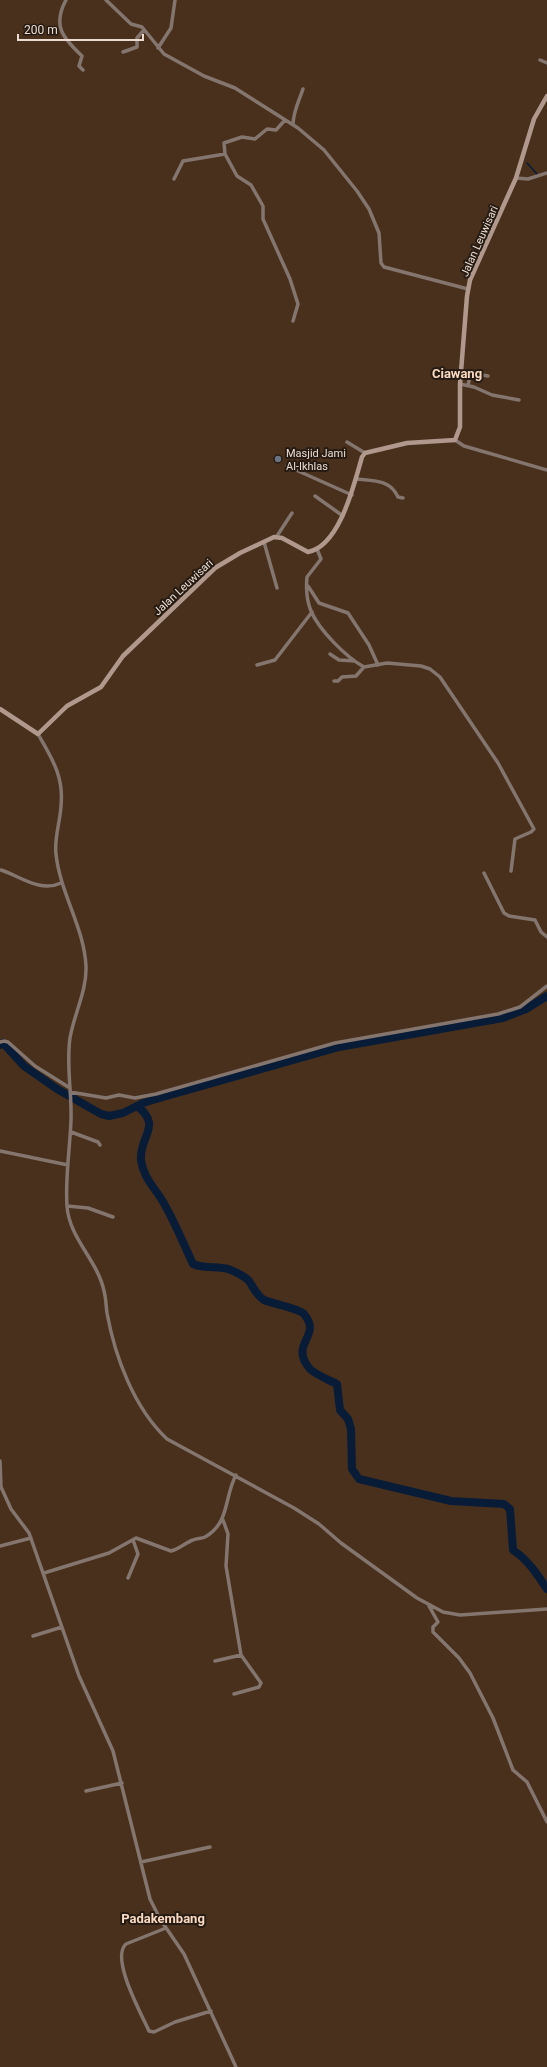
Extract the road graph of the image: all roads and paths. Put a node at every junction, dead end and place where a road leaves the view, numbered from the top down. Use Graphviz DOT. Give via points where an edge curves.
graph roads {
  1 [pos="66,0"];
  2 [pos="106,0"];
  3 [pos="175,0"];
  4 [pos="144,30"];
  5 [pos="158,48"];
  6 [pos="123,52"];
  7 [pos="540,60"];
  8 [pos="547,63"];
  9 [pos="83,70"];
  10 [pos="303,89"];
  11 [pos="547,96"];
  12 [pos="285,120"];
  13 [pos="293,125"];
  14 [pos="225,154"];
  15 [pos="547,173"];
  16 [pos="516,178"];
  17 [pos="174,179"];
  18 [pos="468,290"];
  19 [pos="293,321"];
  20 [pos="488,376"];
  21 [pos="460,384"];
  22 [pos="468,385"];
  23 [pos="519,400"];
  24 [pos="455,440"];
  25 [pos="347,442"];
  26 [pos="365,453"];
  27 [pos="287,466"];
  28 [pos="547,470"];
  29 [pos="356,479"];
  30 [pos="352,495"];
  31 [pos="315,496"];
  32 [pos="404,498"];
  33 [pos="292,513"];
  34 [pos="343,516"];
  35 [pos="277,536"];
  36 [pos="264,542"];
  37 [pos="317,549"];
  38 [pos="308,586"];
  39 [pos="277,588"];
  40 [pos="312,612"];
  41 [pos="330,654"];
  42 [pos="356,661"];
  43 [pos="257,665"];
  44 [pos="378,665"];
  45 [pos="364,667"];
  46 [pos="334,681"];
  47 [pos="0,709"];
  48 [pos="38,734"];
  49 [pos="1,870"];
  50 [pos="511,871"];
  51 [pos="484,873"];
  52 [pos="61,882"];
  53 [pos="547,937"];
  54 [pos="547,986"];
  55 [pos="0,1042"];
  56 [pos="70,1091"];
  57 [pos="71,1132"];
  58 [pos="100,1145"];
  59 [pos="0,1151"];
  60 [pos="68,1165"];
  61 [pos="66,1206"];
  62 [pos="113,1217"];
  63 [pos="0,1461"];
  64 [pos="236,1475"];
  65 [pos="223,1520"];
  66 [pos="31,1538"];
  67 [pos="133,1540"];
  68 [pos="0,1546"];
  69 [pos="44,1573"];
  70 [pos="128,1578"];
  71 [pos="428,1604"];
  72 [pos="547,1609"];
  73 [pos="62,1627"];
  74 [pos="33,1636"];
  75 [pos="241,1655"];
  76 [pos="215,1661"];
  77 [pos="234,1694"];
  78 [pos="122,1783"];
  79 [pos="86,1790"];
  80 [pos="547,1822"];
  81 [pos="210,1847"];
  82 [pos="141,1862"];
  83 [pos="166,1928"];
  84 [pos="211,2011"];
  85 [pos="236,2067"];
  1 -- 9 [label="street" via="60,13 59,24 71,47 82,56 79,66"];
  2 -- 4 [label="street" via="131,24"];
  3 -- 5 [label="street" via="171,28"];
  4 -- 5 [label="street"];
  4 -- 6 [label="street" via="136,38 136,47"];
  5 -- 12 [label="street" via="173,60 235,88"];
  7 -- 8 [label="street"];
  10 -- 13 [label="street" via="293,113"];
  11 -- 16 [label="main road, Jalan Leuwisari" via="534,119"];
  12 -- 13 [label="street"];
  12 -- 14 [label="street" via="276,130 267,129 255,139 242,137 224,143"];
  13 -- 18 [label="street" via="330,156 363,200 377,225 381,263 384,267"];
  14 -- 17 [label="street" via="184,160"];
  14 -- 19 [label="street" via="237,176 252,186 263,206 263,218 290,279 298,304"];
  15 -- 16 [label="street" via="528,179"];
  16 -- 18 [label="main road, Jalan Leuwisari" via="475,268"];
  18 -- 21 [label="main road, Jalan Leuwisari"];
  20 -- 22 [label="street" via="471,373"];
  21 -- 22 [label="street"];
  21 -- 24 [label="main road, Jalan Leuwisari" via="460,427"];
  22 -- 23 [label="street" via="492,395"];
  24 -- 26 [label="main road" via="407,444"];
  24 -- 28 [label="street" via="464,446"];
  25 -- 26 [label="street"];
  26 -- 29 [label="main road"];
  27 -- 30 [label="street"];
  29 -- 30 [label="main road"];
  29 -- 32 [label="street" via="385,483 394,488 398,497"];
  30 -- 34 [label="main road"];
  31 -- 34 [label="street"];
  33 -- 35 [label="street"];
  34 -- 37 [label="main road"];
  35 -- 36 [label="main road, Jalan Leuwisari"];
  35 -- 37 [label="main road" via="305,551"];
  36 -- 39 [label="street"];
  36 -- 48 [label="main road, Jalan Leuwisari" via="215,568 123,656 101,687 67,706"];
  37 -- 38 [label="street" via="321,559 308,575"];
  38 -- 40 [label="street" via="308,602"];
  38 -- 44 [label="street" via="319,603 348,613"];
  40 -- 42 [label="street" via="344,653"];
  40 -- 43 [label="street" via="275,660"];
  41 -- 42 [label="street" via="339,660"];
  42 -- 45 [label="street"];
  44 -- 45 [label="street"];
  44 -- 50 [label="street" via="387,663 421,666 440,677 488,748 534,829 515,839"];
  45 -- 46 [label="street" via="356,676 342,677"];
  47 -- 48 [label="main road"];
  48 -- 52 [label="street" via="57,767 61,781 62,805 56,853"];
  49 -- 52 [label="street" via="37,885"];
  51 -- 53 [label="street" via="504,913 535,920 542,934"];
  52 -- 56 [label="street" via="83,946 85,963 85,984 70,1041"];
  54 -- 56 [label="street" via="529,1001 510,1011 335,1043 156,1094 135,1098 119,1095 106,1098"];
  55 -- 56 [label="street" via="8,1042"];
  56 -- 57 [label="street"];
  57 -- 58 [label="street"];
  57 -- 60 [label="street"];
  59 -- 60 [label="street"];
  60 -- 61 [label="street"];
  61 -- 62 [label="street" via="88,1208"];
  61 -- 64 [label="street" via="69,1220 100,1278 113,1338 134,1396 144,1414 168,1439"];
  63 -- 66 [label="street" via="1,1487 11,1509"];
  64 -- 65 [label="street" via="229,1489"];
  64 -- 71 [label="street" via="319,1524 341,1543"];
  65 -- 67 [label="street" via="204,1537 171,1551 139,1538"];
  65 -- 75 [label="street" via="228,1534 226,1566"];
  66 -- 68 [label="street"];
  66 -- 69 [label="street"];
  67 -- 69 [label="street" via="110,1553"];
  67 -- 70 [label="street" via="138,1554"];
  69 -- 73 [label="street"];
  71 -- 72 [label="street" via="442,1612 454,1614"];
  71 -- 80 [label="street" via="438,1622 433,1627 433,1632 470,1673 493,1718 513,1770 527,1782"];
  73 -- 74 [label="street"];
  73 -- 78 [label="street" via="79,1676 109,1740"];
  75 -- 76 [label="street"];
  75 -- 77 [label="street" via="261,1685"];
  78 -- 79 [label="street"];
  78 -- 82 [label="street"];
  81 -- 82 [label="street"];
  82 -- 83 [label="street" via="150,1899"];
  83 -- 84 [label="street" via="184,1954"];
  83 -- 84 [label="street" via="126,1944 122,1950 129,1988 149,2031 154,2032 175,2022"];
  84 -- 85 [label="street"];
}
